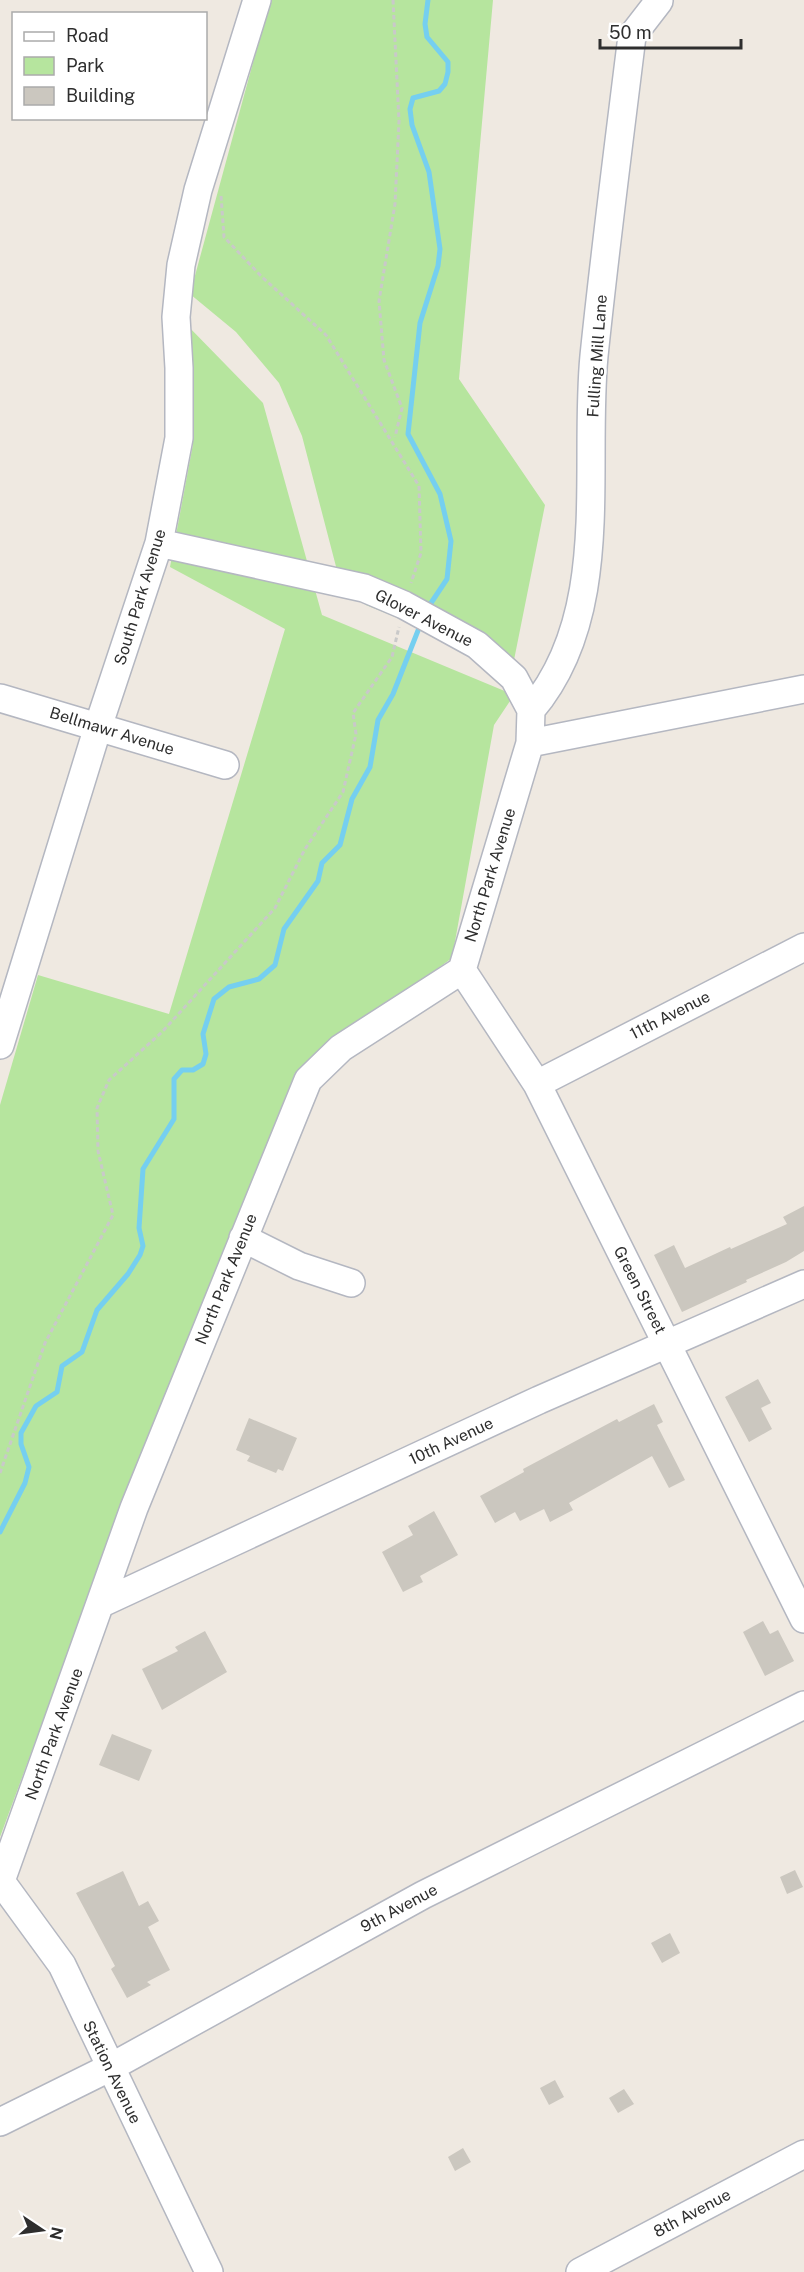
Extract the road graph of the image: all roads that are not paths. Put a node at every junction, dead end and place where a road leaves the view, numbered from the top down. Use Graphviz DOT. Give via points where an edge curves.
graph roads {
  1 [pos="257,0"];
  2 [pos="659,1"];
  3 [pos="159,543"];
  4 [pos="804,689"];
  5 [pos="0,698"];
  6 [pos="531,710"];
  7 [pos="98,727"];
  8 [pos="530,743"];
  9 [pos="225,765"];
  10 [pos="804,947"];
  11 [pos="462,970"];
  12 [pos="0,1045"];
  13 [pos="537,1084"];
  14 [pos="243,1238"];
  15 [pos="351,1283"];
  16 [pos="804,1284"];
  17 [pos="667,1344"];
  18 [pos="100,1604"];
  19 [pos="804,1619"];
  20 [pos="804,1706"];
  21 [pos="0,1881"];
  22 [pos="111,2067"];
  23 [pos="0,2122"];
  24 [pos="804,2154"];
  25 [pos="209,2272"];
  26 [pos="580,2272"];
  1 -- 3 [label="street, South Park Avenue" via="198,190 181,265 179,438"];
  2 -- 6 [label="street, Fulling Mill Lane" via="632,36 594,358 588,567 573,628 550,688"];
  3 -- 6 [label="street, Glover Avenue" via="364,588 477,645 514,678"];
  3 -- 7 [label="street, South Park Avenue"];
  4 -- 8 [label="street"];
  5 -- 7 [label="street, Bellmawr Avenue"];
  6 -- 8 [label="street, Glover Avenue"];
  7 -- 9 [label="street, Bellmawr Avenue"];
  7 -- 12 [label="street, South Park Avenue"];
  8 -- 11 [label="street, North Park Avenue"];
  10 -- 13 [label="street, 11th Avenue"];
  11 -- 13 [label="street, Green Street"];
  11 -- 14 [label="street, North Park Avenue" via="341,1048 308,1080"];
  13 -- 17 [label="street, Green Street"];
  14 -- 15 [label="street" via="299,1266"];
  14 -- 18 [label="street, North Park Avenue" via="134,1508"];
  16 -- 17 [label="street, 10th Avenue"];
  17 -- 18 [label="street, 10th Avenue"];
  17 -- 19 [label="street, Green Street"];
  18 -- 21 [label="street, North Park Avenue"];
  20 -- 22 [label="street, 9th Avenue" via="423,1895"];
  21 -- 22 [label="street, Station Avenue" via="62,1965"];
  22 -- 23 [label="street, 9th Avenue"];
  22 -- 25 [label="street, Station Avenue"];
  24 -- 26 [label="street, 8th Avenue"];
}
